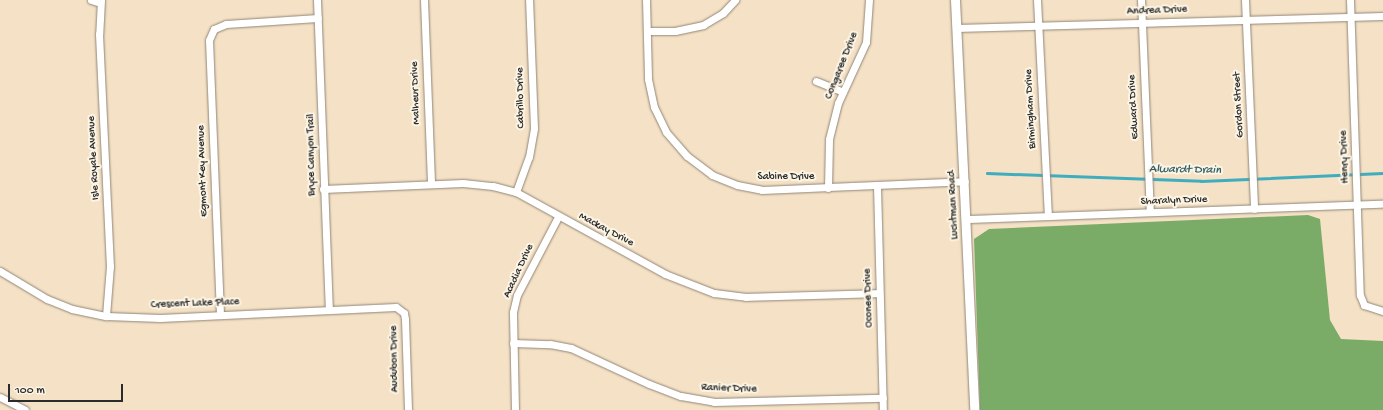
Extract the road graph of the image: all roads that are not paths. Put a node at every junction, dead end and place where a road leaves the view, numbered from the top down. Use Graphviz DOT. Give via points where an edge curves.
graph roads {
  1 [pos="90,0"];
  2 [pos="317,0"];
  3 [pos="424,0"];
  4 [pos="529,0"];
  5 [pos="646,0"];
  6 [pos="735,0"];
  7 [pos="869,0"];
  8 [pos="955,0"];
  9 [pos="1036,0"];
  10 [pos="1141,0"];
  11 [pos="1245,0"];
  12 [pos="1350,0"];
  13 [pos="100,1"];
  14 [pos="1383,16"];
  15 [pos="1350,17"];
  16 [pos="318,18"];
  17 [pos="1246,19"];
  18 [pos="1142,23"];
  19 [pos="1038,25"];
  20 [pos="956,28"];
  21 [pos="647,31"];
  22 [pos="816,81"];
  23 [pos="843,92"];
  24 [pos="965,180"];
  25 [pos="431,184"];
  26 [pos="877,186"];
  27 [pos="828,188"];
  28 [pos="323,189"];
  29 [pos="516,192"];
  30 [pos="1383,204"];
  31 [pos="1358,205"];
  32 [pos="1254,209"];
  33 [pos="1150,212"];
  34 [pos="1048,216"];
  35 [pos="558,217"];
  36 [pos="966,219"];
  37 [pos="0,271"];
  38 [pos="879,293"];
  39 [pos="400,309"];
  40 [pos="329,310"];
  41 [pos="1383,311"];
  42 [pos="220,314"];
  43 [pos="106,316"];
  44 [pos="513,343"];
  45 [pos="0,397"];
  46 [pos="883,398"];
  47 [pos="25,410"];
  48 [pos="408,410"];
  49 [pos="515,410"];
  50 [pos="883,410"];
  51 [pos="974,410"];
  1 -- 13 [label="street"];
  2 -- 16 [label="street, Bryce Canyon Trail"];
  3 -- 25 [label="street, Malheur Drive"];
  4 -- 29 [label="street, Cabrillo Drive" via="534,128 529,157"];
  5 -- 21 [label="street, Sabine Drive"];
  6 -- 21 [label="street" via="723,13 703,25 675,31"];
  7 -- 23 [label="street, Congaree Drive" via="866,42"];
  8 -- 20 [label="street, Luchtman Road"];
  9 -- 19 [label="street, Birmingham Drive"];
  10 -- 18 [label="street, Edward Drive"];
  11 -- 17 [label="street, Gordon Street"];
  12 -- 15 [label="street, Henry Drive"];
  13 -- 43 [label="street, Isle Royale Avenue" via="99,34 110,266"];
  14 -- 15 [label="street, Andrea Drive"];
  15 -- 17 [label="street, Andrea Drive"];
  15 -- 31 [label="street, Henry Drive"];
  16 -- 28 [label="street, Bryce Canyon Trail"];
  16 -- 42 [label="street, Egmont Key Avenue" via="233,22 214,29 209,40"];
  17 -- 18 [label="street, Andrea Drive"];
  17 -- 32 [label="street, Gordon Street"];
  18 -- 19 [label="street, Andrea Drive"];
  18 -- 33 [label="street, Edward Drive"];
  19 -- 20 [label="street, Andrea Drive"];
  19 -- 34 [label="street, Birmingham Drive"];
  20 -- 24 [label="street, Luchtman Road"];
  21 -- 27 [label="street, Sabine Drive" via="648,79 654,107 666,132 687,156 712,175 737,185 762,190"];
  22 -- 23 [label="street"];
  23 -- 27 [label="street, Congaree Drive" via="829,139"];
  24 -- 26 [label="street, Sabine Drive"];
  24 -- 36 [label="street, Luchtman Road"];
  25 -- 28 [label="street, Mackay Drive"];
  25 -- 29 [label="street, Mackay Drive" via="474,184"];
  26 -- 27 [label="street, Sabine Drive"];
  26 -- 38 [label="street, Oconee Drive"];
  28 -- 40 [label="street, Bryce Canyon Trail"];
  29 -- 35 [label="street, Mackay Drive"];
  30 -- 31 [label="street, Sharalyn Drive"];
  31 -- 32 [label="street, Sharalyn Drive"];
  31 -- 41 [label="street, Henry Drive" via="1360,295 1364,305"];
  32 -- 33 [label="street, Sharalyn Drive"];
  33 -- 34 [label="street, Sharalyn Drive"];
  34 -- 36 [label="street, Sharalyn Drive"];
  35 -- 38 [label="street, Mackay Drive" via="665,274 714,293 746,297"];
  35 -- 44 [label="street, Acadia Drive" via="517,295 512,318"];
  36 -- 51 [label="street, Luchtman Road"];
  37 -- 43 [label="street, Crescent Lake Place" via="47,299 72,309"];
  38 -- 46 [label="street, Oconee Drive"];
  39 -- 40 [label="street, Crescent Lake Place" via="391,306"];
  39 -- 48 [label="street, Audubon Drive" via="405,319"];
  40 -- 42 [label="street, Crescent Lake Place"];
  42 -- 43 [label="street, Crescent Lake Place" via="160,318"];
  44 -- 46 [label="street, Ranier Drive" via="550,344 571,348 655,387 681,396 714,402"];
  44 -- 49 [label="street, Acadia Drive"];
  45 -- 47 [label="street"];
  46 -- 50 [label="street, Oconee Drive"];
}
